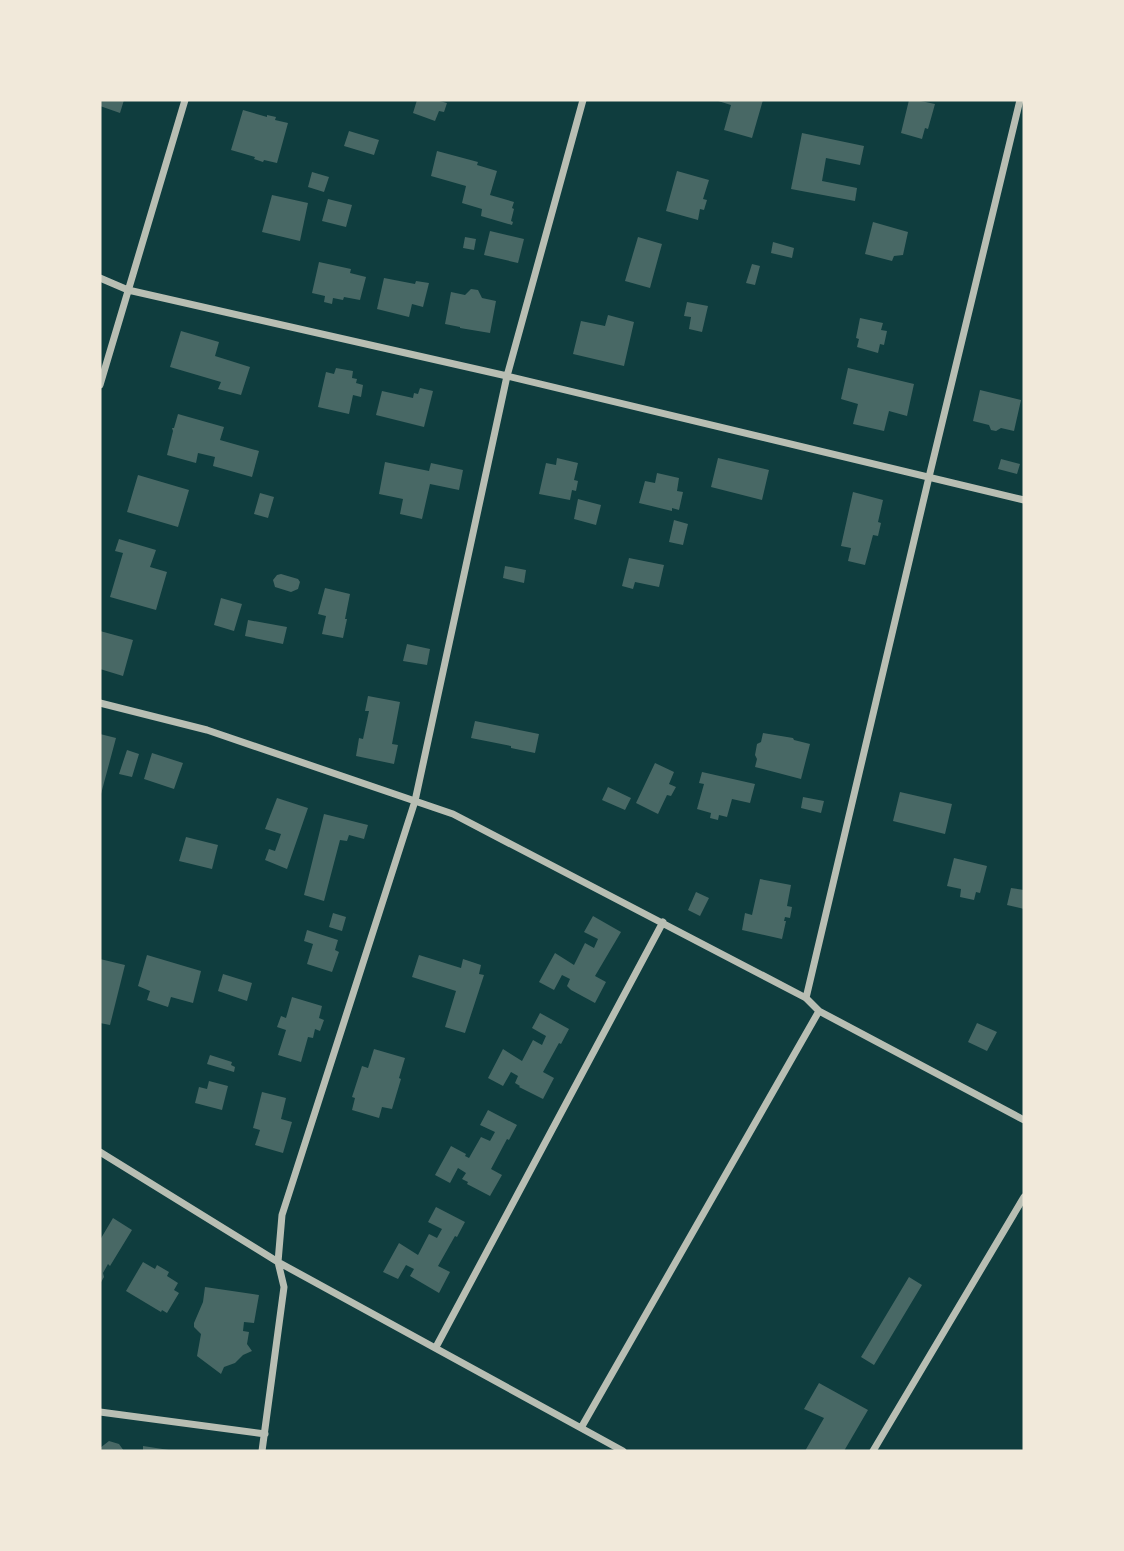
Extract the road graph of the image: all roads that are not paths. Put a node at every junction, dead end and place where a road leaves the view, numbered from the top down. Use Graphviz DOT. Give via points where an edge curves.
graph roads {
  1 [pos="185,100"];
  2 [pos="583,100"];
  3 [pos="1020,100"];
  4 [pos="100,278"];
  5 [pos="128,290"];
  6 [pos="507,376"];
  7 [pos="100,385"];
  8 [pos="929,477"];
  9 [pos="1024,500"];
  10 [pos="100,703"];
  11 [pos="415,801"];
  12 [pos="663,922"];
  13 [pos="806,998"];
  14 [pos="819,1011"];
  15 [pos="1024,1120"];
  16 [pos="100,1152"];
  17 [pos="1024,1196"];
  18 [pos="278,1262"];
  19 [pos="436,1347"];
  20 [pos="100,1412"];
  21 [pos="581,1429"];
  22 [pos="265,1434"];
  23 [pos="262,1451"];
  24 [pos="623,1451"];
  25 [pos="873,1451"];
  1 -- 5 [label="street"];
  2 -- 6 [label="street"];
  3 -- 8 [label="street"];
  4 -- 5 [label="street"];
  5 -- 6 [label="street"];
  5 -- 7 [label="street"];
  6 -- 8 [label="street"];
  6 -- 11 [label="street"];
  8 -- 9 [label="street"];
  8 -- 13 [label="street"];
  10 -- 11 [label="street" via="208,730"];
  11 -- 12 [label="street" via="453,814"];
  11 -- 18 [label="street" via="282,1215"];
  12 -- 13 [label="street"];
  12 -- 19 [label="street"];
  13 -- 14 [label="street"];
  14 -- 15 [label="street"];
  14 -- 21 [label="street"];
  16 -- 18 [label="street"];
  17 -- 25 [label="street"];
  18 -- 19 [label="street"];
  18 -- 22 [label="street" via="284,1287"];
  19 -- 21 [label="street"];
  20 -- 22 [label="street"];
  21 -- 24 [label="street"];
  22 -- 23 [label="street"];
}
